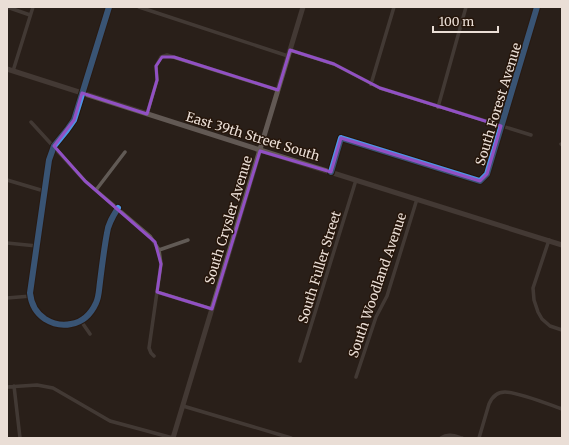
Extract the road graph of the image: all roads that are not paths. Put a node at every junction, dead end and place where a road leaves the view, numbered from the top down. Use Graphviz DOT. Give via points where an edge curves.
graph roads {
  1 [pos="7,7"];
  2 [pos="33,7"];
  3 [pos="109,7"];
  4 [pos="139,7"];
  5 [pos="303,7"];
  6 [pos="394,7"];
  7 [pos="466,7"];
  8 [pos="537,7"];
  9 [pos="30,15"];
  10 [pos="289,53"];
  11 [pos="7,69"];
  12 [pos="13,71"];
  13 [pos="371,84"];
  14 [pos="278,90"];
  15 [pos="82,94"];
  16 [pos="438,106"];
  17 [pos="147,114"];
  18 [pos="31,122"];
  19 [pos="501,126"];
  20 [pos="531,135"];
  21 [pos="54,146"];
  22 [pos="260,150"];
  23 [pos="125,152"];
  24 [pos="331,172"];
  25 [pos="7,180"];
  26 [pos="356,180"];
  27 [pos="96,190"];
  28 [pos="44,191"];
  29 [pos="417,198"];
  30 [pos="118,208"];
  31 [pos="188,240"];
  32 [pos="549,240"];
  33 [pos="7,243"];
  34 [pos="562,245"];
  35 [pos="37,246"];
  36 [pos="159,250"];
  37 [pos="157,292"];
  38 [pos="30,296"];
  39 [pos="7,298"];
  40 [pos="212,309"];
  41 [pos="82,321"];
  42 [pos="562,330"];
  43 [pos="90,334"];
  44 [pos="154,356"];
  45 [pos="300,361"];
  46 [pos="356,377"];
  47 [pos="14,386"];
  48 [pos="7,387"];
  49 [pos="183,406"];
  50 [pos="562,409"];
  51 [pos="20,438"];
  52 [pos="173,438"];
  53 [pos="290,438"];
  54 [pos="441,438"];
  55 [pos="462,438"];
  56 [pos="479,438"];
  1 -- 9 [label="street"];
  2 -- 9 [label="street"];
  3 -- 15 [label="street"];
  4 -- 10 [label="street"];
  5 -- 10 [label="main road, South Crysler Avenue"];
  6 -- 13 [label="street"];
  7 -- 16 [label="street"];
  8 -- 19 [label="street, South Forest Avenue"];
  9 -- 12 [label="street"];
  10 -- 13 [label="street" via="334,64"];
  10 -- 14 [label="main road, South Crysler Avenue"];
  11 -- 12 [label="main road, East 39th Street South"];
  12 -- 15 [label="main road, East 39th Street South"];
  13 -- 16 [label="street"];
  14 -- 17 [label="street" via="167,55 162,57 156,66 157,80"];
  14 -- 22 [label="main road, South Crysler Avenue"];
  15 -- 17 [label="main road, East 39th Street South"];
  15 -- 21 [label="street" via="74,120"];
  16 -- 19 [label="street"];
  17 -- 22 [label="main road, East 39th Street South"];
  18 -- 21 [label="street"];
  19 -- 20 [label="street"];
  19 -- 24 [label="street, South Forest Avenue" via="487,174 480,181 341,138"];
  21 -- 27 [label="street"];
  21 -- 28 [label="street"];
  22 -- 24 [label="main road, East 39th Street South"];
  22 -- 40 [label="main road, South Crysler Avenue"];
  23 -- 27 [label="street"];
  24 -- 26 [label="main road, East 39th Street South"];
  25 -- 28 [label="street"];
  26 -- 29 [label="main road, East 39th Street South"];
  26 -- 45 [label="street, South Fuller Street"];
  27 -- 30 [label="street"];
  28 -- 35 [label="street"];
  29 -- 32 [label="main road, East 39th Street South"];
  29 -- 46 [label="street, South Woodland Avenue" via="387,296 376,317"];
  30 -- 36 [label="street" via="150,236"];
  30 -- 41 [label="street" via="107,232 97,302 91,313"];
  31 -- 36 [label="street"];
  32 -- 34 [label="main road, East 39th Street South"];
  32 -- 42 [label="street" via="533,288 534,300 542,319 550,326"];
  33 -- 35 [label="street"];
  35 -- 38 [label="street"];
  36 -- 37 [label="street" via="161,264"];
  37 -- 40 [label="street"];
  37 -- 44 [label="street" via="149,348"];
  38 -- 39 [label="street"];
  38 -- 41 [label="street" via="37,311 49,322 66,325"];
  40 -- 49 [label="main road, South Crysler Avenue"];
  41 -- 43 [label="street"];
  47 -- 48 [label="street"];
  47 -- 51 [label="street"];
  47 -- 52 [label="street" via="37,385 53,388 110,421"];
  49 -- 52 [label="main road, South Crysler Avenue"];
  49 -- 53 [label="street"];
  50 -- 56 [label="street" via="500,392 491,399"];
  54 -- 55 [label="street" via="451,435"];
}
